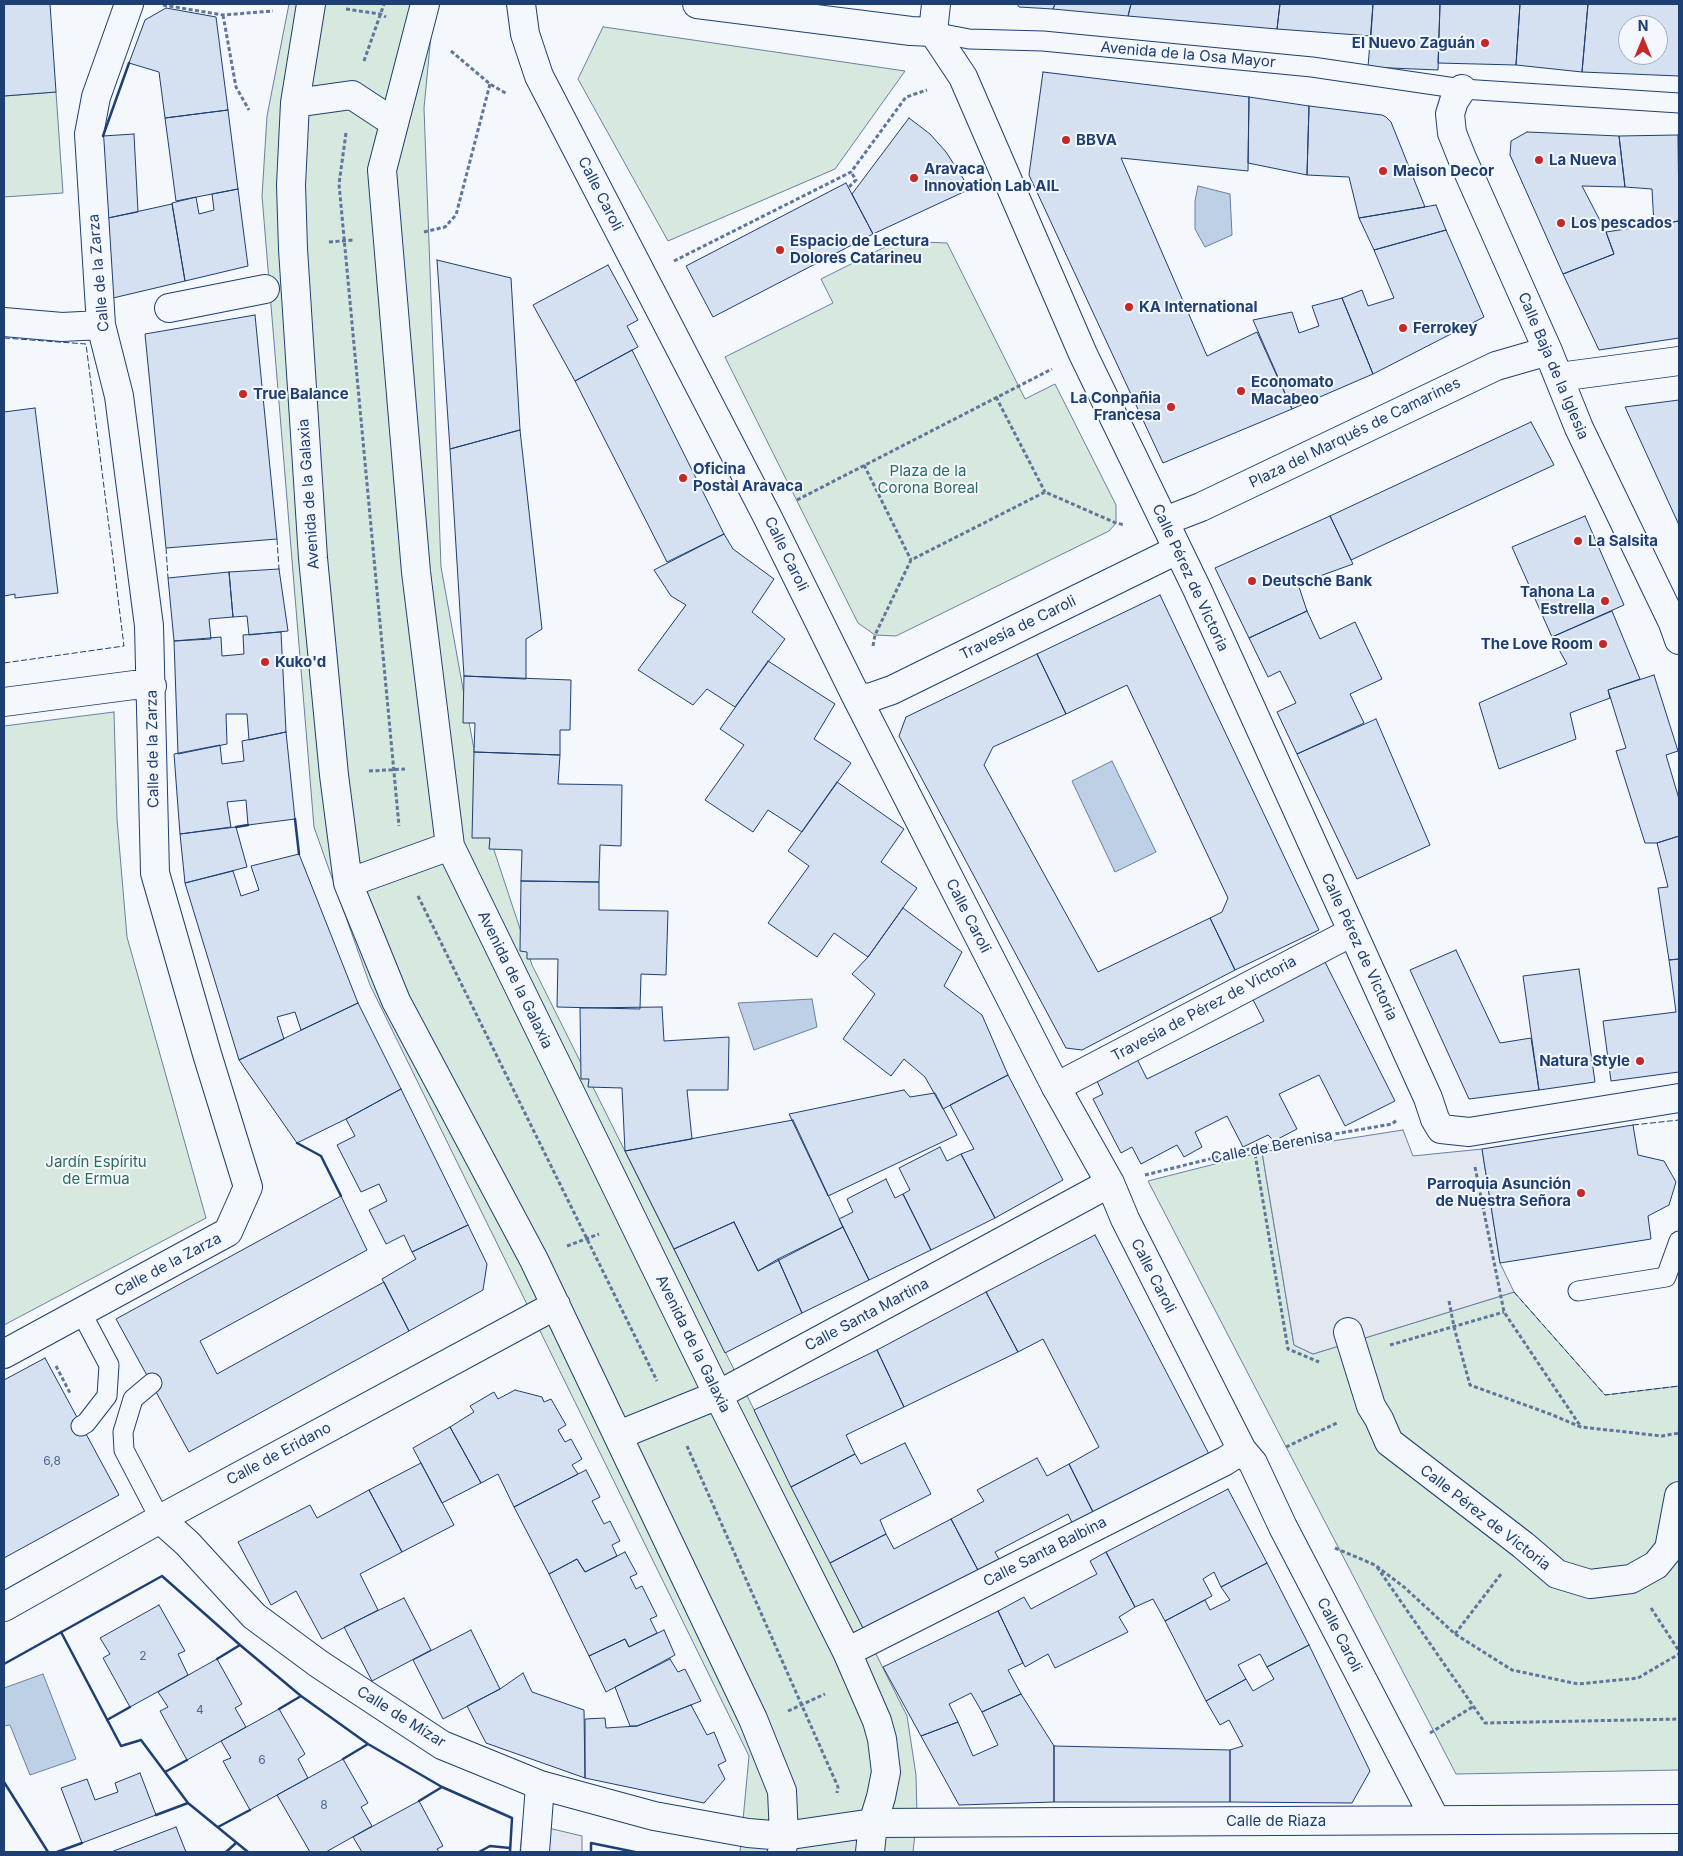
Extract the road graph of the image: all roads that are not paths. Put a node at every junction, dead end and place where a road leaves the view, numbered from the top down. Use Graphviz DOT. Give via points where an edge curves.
graph roads {
  1 [pos="129,4"];
  2 [pos="311,4"];
  3 [pos="425,4"];
  4 [pos="521,4"];
  5 [pos="697,4"];
  6 [pos="936,4"];
  7 [pos="933,32"];
  8 [pos="1462,89"];
  9 [pos="295,103"];
  10 [pos="1679,103"];
  11 [pos="393,122"];
  12 [pos="265,289"];
  13 [pos="169,308"];
  14 [pos="4,322"];
  15 [pos="102,325"];
  16 [pos="1548,351"];
  17 [pos="1679,361"];
  18 [pos="1559,377"];
  19 [pos="1165,521"];
  20 [pos="1177,550"];
  21 [pos="1677,627"];
  22 [pos="152,686"];
  23 [pos="856,696"];
  24 [pos="4,702"];
  25 [pos="450,846"];
  26 [pos="348,883"];
  27 [pos="1352,932"];
  28 [pos="1056,1087"];
  29 [pos="1679,1098"];
  30 [pos="1110,1183"];
  31 [pos="1679,1241"];
  32 [pos="1578,1291"];
  33 [pos="556,1305"];
  34 [pos="81,1312"];
  35 [pos="1352,1343"];
  36 [pos="4,1354"];
  37 [pos="152,1383"];
  38 [pos="718,1395"];
  39 [pos="81,1426"];
  40 [pos="619,1435"];
  41 [pos="1247,1457"];
  42 [pos="1679,1496"];
  43 [pos="160,1518"];
  44 [pos="4,1607"];
  45 [pos="847,1652"];
  46 [pos="540,1785"];
  47 [pos="1435,1819"];
  48 [pos="1679,1819"];
  49 [pos="873,1823"];
  50 [pos="783,1844"];
  51 [pos="535,1852"];
  52 [pos="870,1852"];
  1 -- 15 [label="street, Calle de la Zarza" via="96,97 89,134"];
  2 -- 9 [label="street, Avenida de la Galaxia"];
  3 -- 11 [label="street, Avenida de la Galaxia"];
  4 -- 23 [label="street, Calle Caroli" via="525,34 539,76 767,516"];
  5 -- 7 [label="street, Avenida de la Osa Mayor"];
  6 -- 7 [label="street"];
  7 -- 8 [label="lane, Avenida de la Osa Mayor" via="969,39 1043,41 1312,67"];
  7 -- 19 [label="street, Calle Pérez de Victoria" via="963,77 1083,354"];
  8 -- 10 [label="lane, Avenida de la Osa Mayor"];
  8 -- 16 [label="street, Calle Baja de la Iglesia" via="1450,114 1452,133"];
  9 -- 11 [label="street" via="352,95"];
  9 -- 26 [label="street, Avenida de la Galaxia" via="291,185 293,249 313,558"];
  11 -- 25 [label="street, Avenida de la Galaxia" via="382,170 386,229 416,572"];
  12 -- 13 [label="street"];
  14 -- 15 [label="street" via="62,327"];
  15 -- 22 [label="street, Calle de la Zarza" via="119,396 149,626"];
  16 -- 18 [label="street, Calle Baja de la Iglesia"];
  16 -- 19 [label="street, Plaza del Marqués de Camarines" via="1496,366 1201,508"];
  17 -- 18 [label="street"];
  18 -- 21 [label="street, Calle Baja de la Iglesia" via="1579,428"];
  19 -- 20 [label="street, Calle Pérez de Victoria"];
  20 -- 23 [label="street, Travesía de Caroli" via="892,690 869,698"];
  20 -- 27 [label="street, Calle Pérez de Victoria"];
  22 -- 24 [label="street" via="134,685"];
  22 -- 34 [label="street, Calle de la Zarza" via="155,873 248,1188 228,1232"];
  23 -- 28 [label="street, Calle Caroli"];
  25 -- 26 [label="street"];
  25 -- 38 [label="street, Avenida de la Galaxia"];
  26 -- 33 [label="street, Avenida de la Galaxia" via="396,1001"];
  27 -- 28 [label="street, Travesía de Pérez de Victoria"];
  27 -- 29 [label="street, Calle Pérez de Victoria" via="1441,1129 1468,1132"];
  28 -- 30 [label="street, Calle Caroli"];
  30 -- 38 [label="street, Calle Santa Martina"];
  30 -- 41 [label="street, Calle Caroli" via="1124,1219"];
  31 -- 32 [label="lane" via="1666,1277"];
  33 -- 40 [label="street, Avenida de la Galaxia"];
  33 -- 43 [label="street, Calle de Eridano"];
  34 -- 36 [label="street, Calle de la Zarza"];
  34 -- 39 [label="lane" via="109,1365 107,1396"];
  35 -- 42 [label="street, Calle Pérez de Victoria" via="1371,1406 1390,1442 1557,1574 1590,1584 1631,1579 1656,1565 1669,1549"];
  37 -- 43 [label="lane" via="133,1398 123,1432 124,1450"];
  38 -- 40 [label="street, Calle Santa Martina"];
  38 -- 45 [label="street, Avenida de la Galaxia"];
  40 -- 50 [label="street, Avenida de la Galaxia" via="756,1726 782,1791"];
  41 -- 45 [label="street, Calle Santa Balbina" via="1225,1461"];
  41 -- 47 [label="street, Calle Caroli"];
  43 -- 44 [label="street, Calle de Eridano"];
  43 -- 46 [label="street, Calle de Mízar" via="254,1616 318,1664 442,1745"];
  45 -- 49 [label="street, Avenida de la Galaxia" via="882,1739 886,1772"];
  46 -- 50 [label="street, Calle de Mízar" via="654,1816 748,1833"];
  46 -- 51 [label="street"];
  47 -- 48 [label="street, Calle de Riaza"];
  47 -- 49 [label="street, Calle de Riaza"];
  49 -- 50 [label="street, Calle de Riaza"];
  49 -- 52 [label="street, Avenida de la Galaxia"];
}
